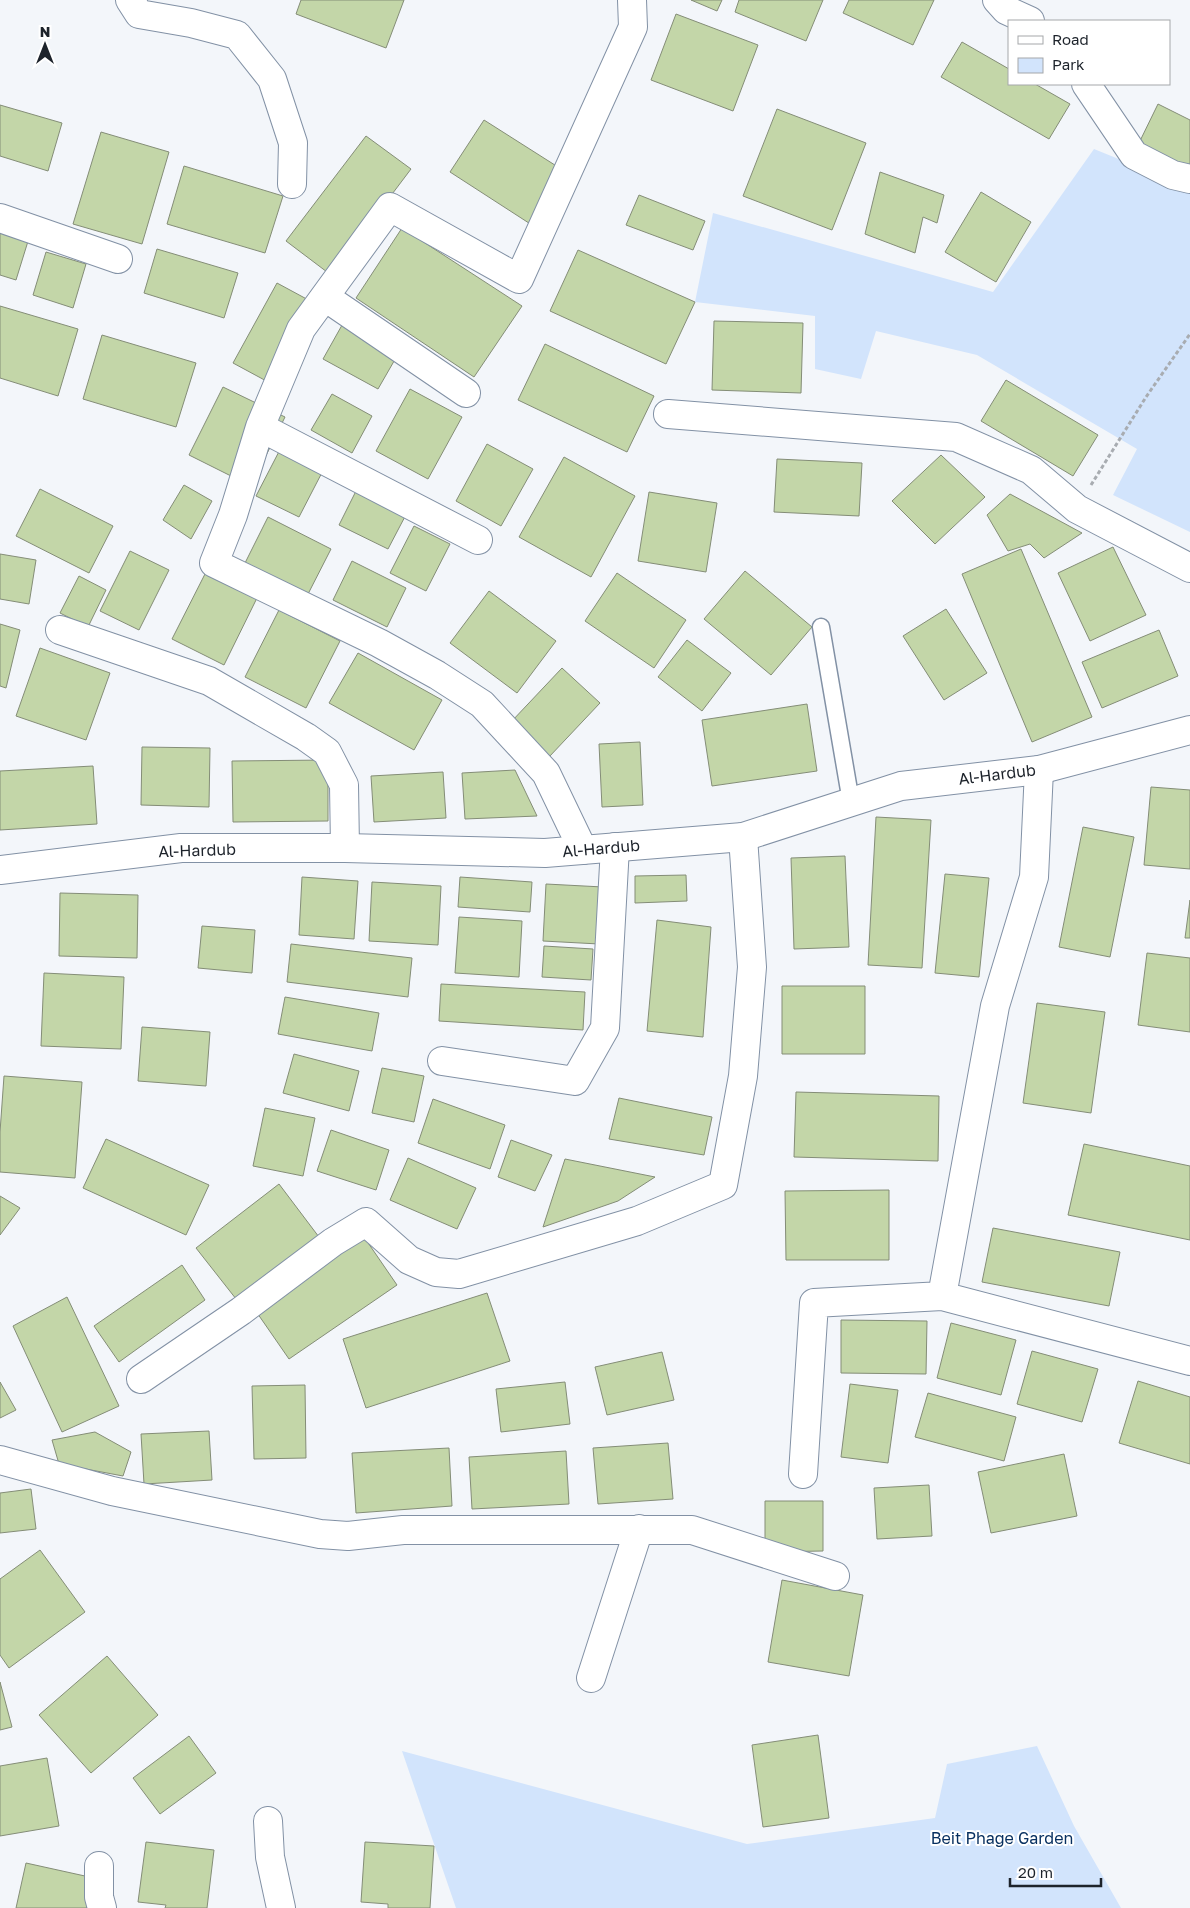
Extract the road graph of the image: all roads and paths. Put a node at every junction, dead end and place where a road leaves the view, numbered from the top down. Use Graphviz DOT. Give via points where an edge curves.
graph roads {
  1 [pos="130,0"];
  2 [pos="632,0"];
  3 [pos="997,0"];
  4 [pos="1028,20"];
  5 [pos="1087,85"];
  6 [pos="1190,179"];
  7 [pos="292,184"];
  8 [pos="0,218"];
  9 [pos="118,259"];
  10 [pos="325,297"];
  11 [pos="1190,334"];
  12 [pos="466,393"];
  13 [pos="668,414"];
  14 [pos="260,427"];
  15 [pos="1077,508"];
  16 [pos="478,540"];
  17 [pos="1190,568"];
  18 [pos="821,627"];
  19 [pos="60,630"];
  20 [pos="1190,730"];
  21 [pos="1039,770"];
  22 [pos="851,802"];
  23 [pos="743,837"];
  24 [pos="345,848"];
  25 [pos="615,848"];
  26 [pos="583,850"];
  27 [pos="0,870"];
  28 [pos="442,1061"];
  29 [pos="942,1296"];
  30 [pos="1190,1361"];
  31 [pos="141,1379"];
  32 [pos="0,1460"];
  33 [pos="803,1474"];
  34 [pos="638,1529"];
  35 [pos="835,1576"];
  36 [pos="591,1678"];
  37 [pos="268,1821"];
  38 [pos="99,1866"];
  39 [pos="102,1908"];
  40 [pos="281,1908"];
  1 -- 7 [label="street" via="139,14 237,35 272,78 292,143"];
  2 -- 10 [label="street" via="633,27 519,279 390,207"];
  3 -- 4 [label="street" via="1006,10"];
  5 -- 6 [label="street" via="1134,155 1173,175"];
  8 -- 9 [label="street"];
  10 -- 12 [label="street"];
  10 -- 14 [label="street" via="301,329"];
  11 -- 15 [label="path" via="1146,397"];
  13 -- 15 [label="street" via="956,437 1031,470"];
  14 -- 16 [label="street"];
  14 -- 26 [label="street" via="214,563 379,643 482,704 546,773"];
  15 -- 17 [label="street"];
  18 -- 22 [label="lane"];
  19 -- 24 [label="street" via="209,681 306,736 327,752 344,785"];
  20 -- 21 [label="street, Al-Hardub"];
  21 -- 22 [label="street, Al-Hardub" via="902,786"];
  21 -- 29 [label="street" via="1034,877 995,1006"];
  22 -- 23 [label="street, Al-Hardub"];
  23 -- 25 [label="street, Al-Hardub"];
  23 -- 31 [label="street" via="752,966 743,1076 723,1185 637,1221 459,1274 436,1272 409,1260 366,1222"];
  24 -- 26 [label="street, Al-Hardub" via="545,853"];
  24 -- 27 [label="street, Al-Hardub" via="181,848"];
  25 -- 26 [label="street, Al-Hardub"];
  25 -- 28 [label="street" via="605,1028 575,1081"];
  29 -- 30 [label="street"];
  29 -- 33 [label="street" via="814,1303"];
  32 -- 34 [label="street" via="112,1491 320,1534 348,1536 403,1530"];
  34 -- 35 [label="street" via="692,1530"];
  34 -- 36 [label="street"];
  37 -- 40 [label="street" via="270,1857"];
  38 -- 39 [label="street"];
}
